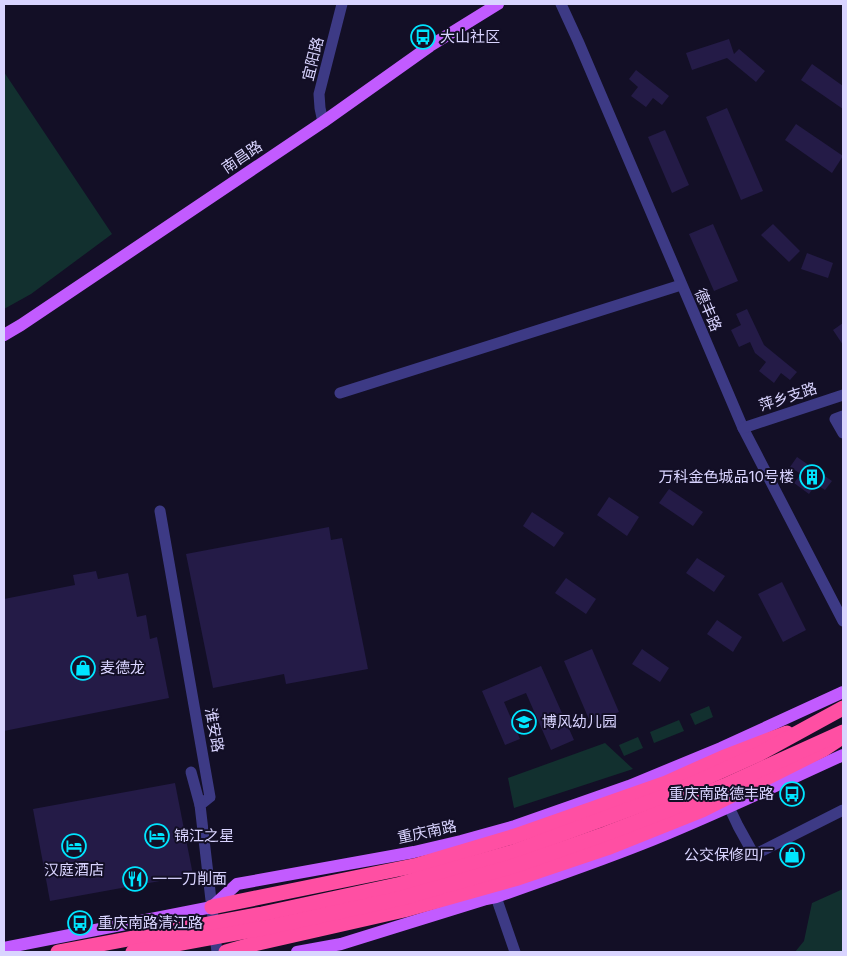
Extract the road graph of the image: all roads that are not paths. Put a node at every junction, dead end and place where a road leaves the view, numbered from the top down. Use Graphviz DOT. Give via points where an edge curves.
graph roads {
  1 [pos="342,4"];
  2 [pos="498,4"];
  3 [pos="561,4"];
  4 [pos="323,122"];
  5 [pos="681,285"];
  6 [pos="4,335"];
  7 [pos="340,393"];
  8 [pos="843,395"];
  9 [pos="843,416"];
  10 [pos="742,428"];
  11 [pos="843,433"];
  12 [pos="160,511"];
  13 [pos="843,621"];
  14 [pos="843,692"];
  15 [pos="843,708"];
  16 [pos="821,720"];
  17 [pos="843,732"];
  18 [pos="843,736"];
  19 [pos="843,755"];
  20 [pos="191,772"];
  21 [pos="200,805"];
  22 [pos="729,807"];
  23 [pos="843,810"];
  24 [pos="496,896"];
  25 [pos="212,907"];
  26 [pos="4,948"];
  27 [pos="58,952"];
  28 [pos="133,952"];
  29 [pos="217,952"];
  30 [pos="226,952"];
  31 [pos="297,952"];
  32 [pos="515,952"];
  1 -- 4 [label="street, 宜阳路" via="319,94"];
  2 -- 4 [label="main road, 南昌路" via="430,46"];
  3 -- 5 [label="street, 德丰路"];
  4 -- 6 [label="main road, 南昌路"];
  5 -- 7 [label="street"];
  5 -- 10 [label="street, 德丰路"];
  8 -- 10 [label="street, 萍乡支路"];
  9 -- 11 [label="street" via="835,419"];
  10 -- 13 [label="street, 德丰路"];
  12 -- 21 [label="street, 淮安路" via="210,797"];
  14 -- 25 [label="main road, 重庆南路" via="722,748 515,826 414,852 236,884"];
  15 -- 16 [label="highway, bridge"];
  16 -- 25 [label="highway, bridge" via="666,783 515,836 418,865"];
  16 -- 27 [label="highway, bridge" via="759,754 660,798 513,852 400,884 262,914"];
  17 -- 28 [label="highway, bridge" via="666,811 517,865 392,900"];
  18 -- 30 [label="highway" via="824,749 702,810 607,848 518,878 404,910"];
  19 -- 22 [label="main road"];
  20 -- 21 [label="street"];
  21 -- 25 [label="street, 淮安路"];
  22 -- 23 [label="street" via="754,855"];
  22 -- 24 [label="main road" via="644,844"];
  24 -- 31 [label="main road" via="341,944"];
  24 -- 32 [label="street"];
  25 -- 26 [label="main road"];
  25 -- 29 [label="street, 淮安路"];
}
